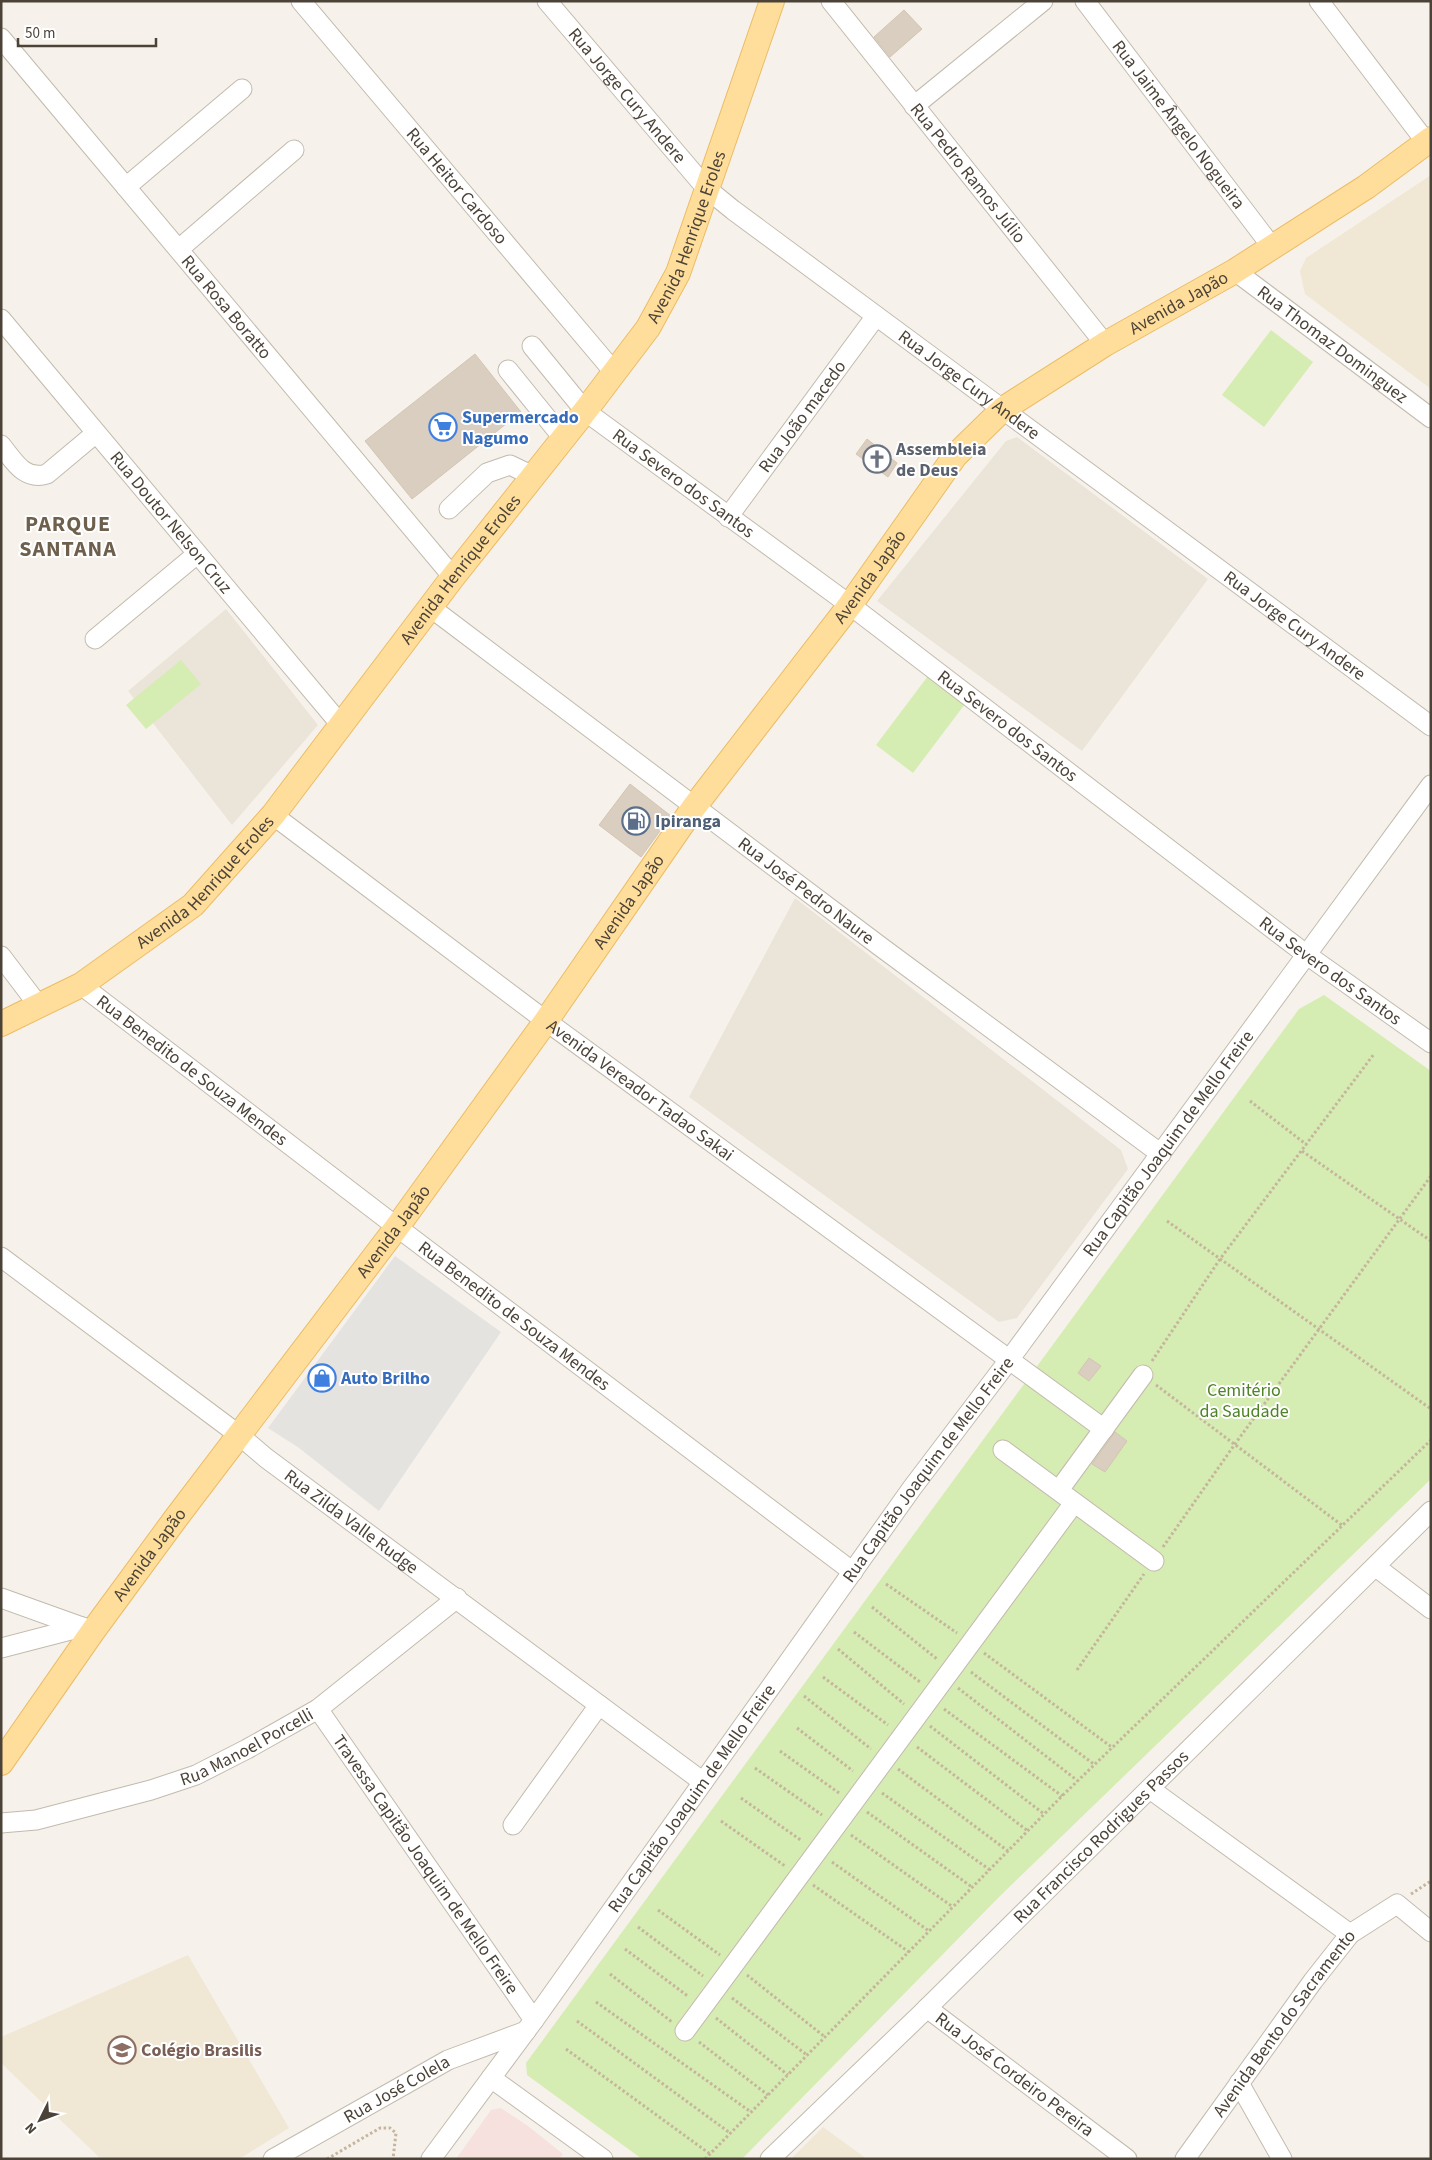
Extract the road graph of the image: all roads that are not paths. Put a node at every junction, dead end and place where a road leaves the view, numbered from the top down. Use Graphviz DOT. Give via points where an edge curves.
graph roads {
  1 [pos="301,1"];
  2 [pos="547,1"];
  3 [pos="772,1"];
  4 [pos="831,1"];
  5 [pos="1043,1"];
  6 [pos="1085,1"];
  7 [pos="1319,1"];
  8 [pos="1,38"];
  9 [pos="242,89"];
  10 [pos="914,106"];
  11 [pos="1428,141"];
  12 [pos="294,150"];
  13 [pos="126,187"];
  14 [pos="706,188"];
  15 [pos="1272,247"];
  16 [pos="179,249"];
  17 [pos="1235,271"];
  18 [pos="876,316"];
  19 [pos="1,319"];
  20 [pos="1105,344"];
  21 [pos="532,346"];
  22 [pos="508,370"];
  23 [pos="614,372"];
  24 [pos="1003,409"];
  25 [pos="585,411"];
  26 [pos="1431,418"];
  27 [pos="96,433"];
  28 [pos="563,438"];
  29 [pos="1,445"];
  30 [pos="533,476"];
  31 [pos="449,509"];
  32 [pos="728,517"];
  33 [pos="198,554"];
  34 [pos="453,576"];
  35 [pos="850,605"];
  36 [pos="430,607"];
  37 [pos="95,638"];
  38 [pos="341,725"];
  39 [pos="1431,726"];
  40 [pos="1431,785"];
  41 [pos="694,807"];
  42 [pos="273,815"];
  43 [pos="1307,955"];
  44 [pos="1,956"];
  45 [pos="81,985"];
  46 [pos="39,1006"];
  47 [pos="546,1021"];
  48 [pos="1,1024"];
  49 [pos="1431,1044"];
  50 [pos="1162,1154"];
  51 [pos="397,1227"];
  52 [pos="1,1257"];
  53 [pos="1010,1360"];
  54 [pos="1143,1375"];
  55 [pos="1104,1429"];
  56 [pos="239,1435"];
  57 [pos="1003,1450"];
  58 [pos="1059,1490"];
  59 [pos="1074,1503"];
  60 [pos="1431,1511"];
  61 [pos="1154,1560"];
  62 [pos="1376,1567"];
  63 [pos="853,1572"];
  64 [pos="1,1598"];
  65 [pos="457,1598"];
  66 [pos="1431,1609"];
  67 [pos="87,1629"];
  68 [pos="1,1648"];
  69 [pos="599,1705"];
  70 [pos="318,1709"];
  71 [pos="1,1763"];
  72 [pos="703,1782"];
  73 [pos="1150,1789"];
  74 [pos="1,1823"];
  75 [pos="514,1825"];
  76 [pos="1431,1932"];
  77 [pos="1350,1934"];
  78 [pos="927,2008"];
  79 [pos="530,2026"];
  80 [pos="685,2032"];
  81 [pos="491,2078"];
  82 [pos="1239,2083"];
  83 [pos="274,2159"];
  84 [pos="430,2159"];
  85 [pos="603,2159"];
  86 [pos="770,2159"];
  87 [pos="1127,2159"];
  88 [pos="1185,2159"];
  89 [pos="1282,2159"];
  1 -- 23 [label="street, Rua Heitor Cardoso"];
  2 -- 14 [label="street, Rua Jorge Cury Andere"];
  3 -- 14 [label="main road, Avenida Henrique Eroles"];
  4 -- 10 [label="street, Rua Pedro Ramos Júlio"];
  5 -- 10 [label="street"];
  6 -- 15 [label="street, Rua Jaime Ângelo Nogueira"];
  7 -- 11 [label="street"];
  8 -- 13 [label="street, Rua Rosa Boratto"];
  9 -- 13 [label="street"];
  10 -- 20 [label="street, Rua Pedro Ramos Júlio"];
  11 -- 15 [label="main road, Avenida Japão" via="1366,187"];
  12 -- 16 [label="street"];
  13 -- 16 [label="street, Rua Rosa Boratto"];
  14 -- 18 [label="street, Rua Jorge Cury Andere"];
  14 -- 23 [label="main road, Avenida Henrique Eroles" via="678,273 648,328"];
  15 -- 17 [label="main road, Avenida Japão"];
  16 -- 34 [label="street, Rua Rosa Boratto"];
  17 -- 20 [label="main road, Avenida Japão"];
  17 -- 26 [label="street, Rua Thomaz Dominguez"];
  18 -- 24 [label="street, Rua Jorge Cury Andere"];
  18 -- 32 [label="street, Rua João macedo"];
  19 -- 27 [label="street, Rua Doutor Nelson Cruz"];
  20 -- 24 [label="main road, Avenida Japão"];
  21 -- 25 [label="street, Rua Severo dos Santos"];
  22 -- 28 [label="street"];
  23 -- 25 [label="main road, Avenida Henrique Eroles"];
  24 -- 35 [label="main road, Avenida Japão" via="955,456"];
  24 -- 39 [label="street, Rua Jorge Cury Andere"];
  25 -- 28 [label="main road, Avenida Henrique Eroles"];
  25 -- 32 [label="street, Rua Severo dos Santos"];
  27 -- 29 [label="street" via="47,474 38,477 22,470"];
  27 -- 33 [label="street, Rua Doutor Nelson Cruz"];
  28 -- 30 [label="main road, Avenida Henrique Eroles"];
  30 -- 31 [label="street" via="510,465 487,473"];
  30 -- 34 [label="main road, Avenida Henrique Eroles"];
  32 -- 35 [label="street, Rua Severo dos Santos"];
  33 -- 37 [label="street"];
  33 -- 38 [label="street, Rua Doutor Nelson Cruz"];
  34 -- 36 [label="main road, Avenida Henrique Eroles"];
  35 -- 41 [label="main road, Avenida Japão"];
  35 -- 43 [label="street, Rua Severo dos Santos"];
  36 -- 38 [label="main road, Avenida Henrique Eroles"];
  36 -- 41 [label="street, Rua José Pedro Naure"];
  38 -- 42 [label="main road, Avenida Henrique Eroles"];
  40 -- 43 [label="street, Rua Capitão Joaquim de Mello Freire"];
  41 -- 47 [label="main road, Avenida Japão"];
  41 -- 50 [label="street, Rua José Pedro Naure"];
  42 -- 45 [label="main road, Avenida Henrique Eroles" via="193,905"];
  42 -- 47 [label="street, Avenida Vereador Tadao Sakai"];
  43 -- 49 [label="street, Rua Severo dos Santos"];
  43 -- 50 [label="street, Rua Capitão Joaquim de Mello Freire"];
  44 -- 46 [label="street"];
  45 -- 46 [label="main road, Avenida Henrique Eroles"];
  45 -- 51 [label="street, Rua Benedito de Souza Mendes"];
  46 -- 48 [label="main road, Avenida Henrique Eroles"];
  47 -- 51 [label="main road, Avenida Japão"];
  47 -- 53 [label="street, Avenida Vereador Tadao Sakai"];
  50 -- 53 [label="street, Rua Capitão Joaquim de Mello Freire"];
  51 -- 56 [label="main road, Avenida Japão"];
  51 -- 63 [label="street, Rua Benedito de Souza Mendes"];
  52 -- 56 [label="street, Rua Zilda Valle Rudge"];
  53 -- 55 [label="street, Avenida Vereador Tadao Sakai"];
  53 -- 63 [label="street, Rua Capitão Joaquim de Mello Freire" via="912,1488"];
  54 -- 55 [label="street"];
  55 -- 58 [label="street"];
  56 -- 65 [label="street, Rua Zilda Valle Rudge"];
  56 -- 67 [label="main road, Avenida Japão"];
  57 -- 58 [label="street"];
  58 -- 59 [label="street"];
  59 -- 61 [label="street"];
  59 -- 80 [label="street"];
  60 -- 62 [label="street, Rua Francisco Rodrigues Passos"];
  62 -- 66 [label="street"];
  62 -- 73 [label="street, Rua Francisco Rodrigues Passos"];
  63 -- 72 [label="street, Rua Capitão Joaquim de Mello Freire"];
  64 -- 67 [label="street"];
  65 -- 69 [label="street, Rua Zilda Valle Rudge"];
  65 -- 70 [label="street, Rua Manoel Porcelli"];
  67 -- 68 [label="street"];
  67 -- 71 [label="main road, Avenida Japão"];
  69 -- 72 [label="street, Rua Zilda Valle Rudge"];
  69 -- 75 [label="street"];
  70 -- 74 [label="street, Rua Manoel Porcelli" via="196,1775 36,1820"];
  70 -- 79 [label="street, Travessa Capitão Joaquim de Mello Freire"];
  72 -- 79 [label="street, Rua Capitão Joaquim de Mello Freire"];
  73 -- 77 [label="street"];
  73 -- 78 [label="street, Rua Francisco Rodrigues Passos"];
  76 -- 77 [label="street, Avenida Bento do Sacramento" via="1397,1904"];
  77 -- 82 [label="street, Avenida Bento do Sacramento"];
  78 -- 86 [label="street, Rua Francisco Rodrigues Passos"];
  78 -- 87 [label="street, Rua José Cordeiro Pereira"];
  79 -- 81 [label="street, Rua Capitão Joaquim de Mello Freire"];
  79 -- 83 [label="street, Rua José Colela" via="448,2060"];
  81 -- 84 [label="street, Rua Capitão Joaquim de Mello Freire"];
  81 -- 85 [label="street"];
  82 -- 88 [label="street, Avenida Bento do Sacramento"];
  82 -- 89 [label="street"];
}
